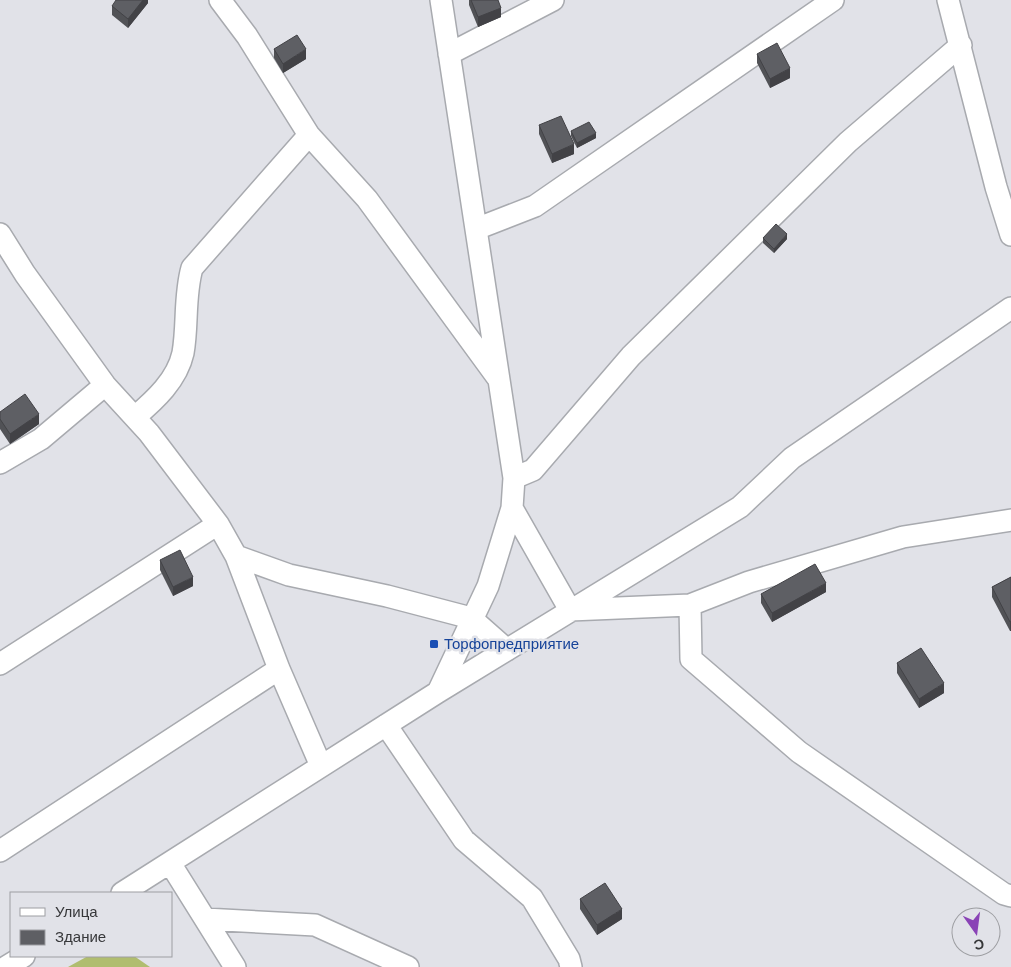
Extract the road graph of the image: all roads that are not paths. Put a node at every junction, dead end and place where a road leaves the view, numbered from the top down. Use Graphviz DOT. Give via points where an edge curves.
graph roads {
  1 [pos="220,0"];
  2 [pos="441,0"];
  3 [pos="553,0"];
  4 [pos="833,0"];
  5 [pos="948,0"];
  6 [pos="961,45"];
  7 [pos="449,54"];
  8 [pos="309,135"];
  9 [pos="476,229"];
  10 [pos="0,234"];
  11 [pos="1011,235"];
  12 [pos="1011,308"];
  13 [pos="499,379"];
  14 [pos="106,385"];
  15 [pos="135,417"];
  16 [pos="0,463"];
  17 [pos="514,478"];
  18 [pos="512,508"];
  19 [pos="1011,520"];
  20 [pos="218,524"];
  21 [pos="236,556"];
  22 [pos="690,605"];
  23 [pos="570,610"];
  24 [pos="471,618"];
  25 [pos="508,650"];
  26 [pos="0,664"];
  27 [pos="280,670"];
  28 [pos="438,692"];
  29 [pos="386,725"];
  30 [pos="321,766"];
  31 [pos="0,851"];
  32 [pos="170,863"];
  33 [pos="124,892"];
  34 [pos="1011,896"];
  35 [pos="205,919"];
  36 [pos="22,957"];
  37 [pos="6,967"];
  38 [pos="235,967"];
  39 [pos="408,967"];
  40 [pos="571,967"];
  1 -- 8 [label="street" via="248,36"];
  2 -- 7 [label="street"];
  3 -- 7 [label="street"];
  4 -- 9 [label="street" via="535,206"];
  5 -- 6 [label="street"];
  6 -- 11 [label="street"];
  6 -- 17 [label="street" via="848,142 631,356 533,470"];
  7 -- 9 [label="street"];
  8 -- 13 [label="street" via="368,198"];
  8 -- 15 [label="street" via="192,268 186,288 183,353 173,377 154,401"];
  9 -- 13 [label="street"];
  10 -- 14 [label="street" via="25,274"];
  12 -- 23 [label="street" via="792,458 740,507"];
  13 -- 17 [label="street"];
  14 -- 15 [label="street"];
  14 -- 16 [label="street" via="40,439"];
  15 -- 20 [label="street"];
  17 -- 18 [label="street"];
  18 -- 23 [label="street"];
  18 -- 24 [label="street" via="488,586"];
  19 -- 22 [label="street" via="903,536 749,582"];
  20 -- 21 [label="street"];
  20 -- 26 [label="street"];
  21 -- 24 [label="street" via="289,575"];
  21 -- 27 [label="street"];
  22 -- 23 [label="street"];
  22 -- 34 [label="street" via="691,659 800,752"];
  23 -- 25 [label="street"];
  24 -- 25 [label="street"];
  24 -- 28 [label="street"];
  25 -- 28 [label="street"];
  27 -- 30 [label="street"];
  27 -- 31 [label="street"];
  28 -- 29 [label="street"];
  29 -- 30 [label="street"];
  29 -- 40 [label="street" via="464,840 532,898"];
  30 -- 32 [label="street"];
  32 -- 33 [label="street"];
  32 -- 35 [label="street"];
  35 -- 38 [label="street"];
  35 -- 39 [label="street" via="315,925"];
  36 -- 37 [label="street"];
}
